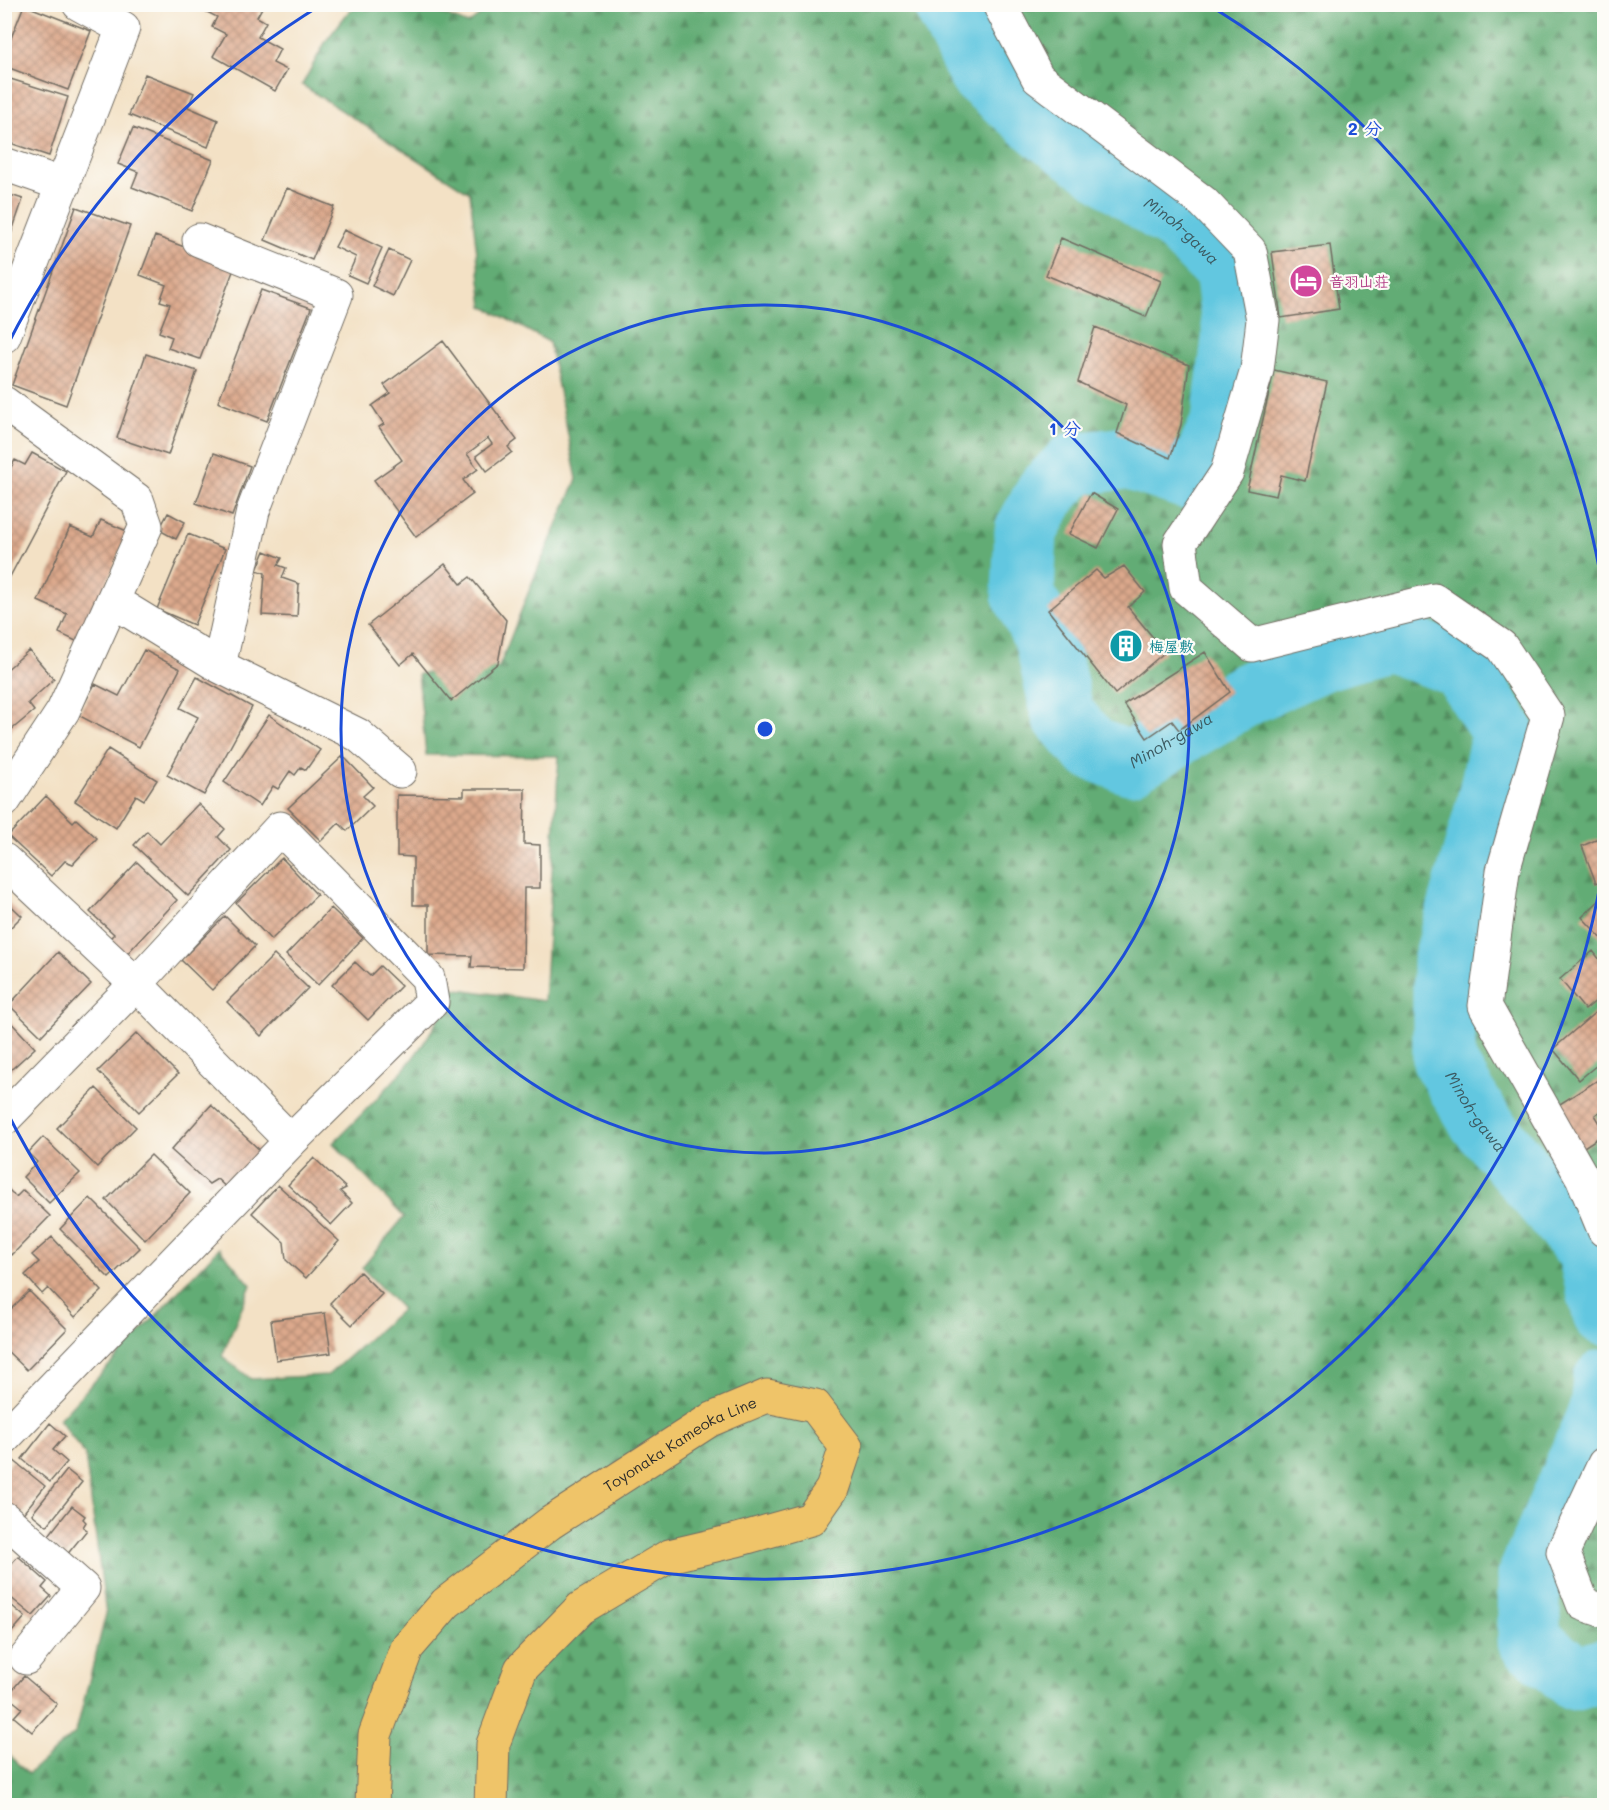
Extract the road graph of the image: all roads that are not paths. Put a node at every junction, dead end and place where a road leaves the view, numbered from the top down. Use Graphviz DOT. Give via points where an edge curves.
graph roads {
  1 [pos="79,4"];
  2 [pos="999,4"];
  3 [pos="4,164"];
  4 [pos="64,185"];
  5 [pos="199,240"];
  6 [pos="4,336"];
  7 [pos="4,403"];
  8 [pos="113,601"];
  9 [pos="219,666"];
  10 [pos="400,771"];
  11 [pos="4,801"];
  12 [pos="4,860"];
  13 [pos="135,984"];
  14 [pos="4,1119"];
  15 [pos="291,1141"];
  16 [pos="1605,1230"];
  17 [pos="4,1438"];
  18 [pos="1605,1464"];
  19 [pos="4,1518"];
  20 [pos="1605,1611"];
  21 [pos="26,1658"];
  22 [pos="372,1806"];
  23 [pos="491,1806"];
  1 -- 4 [label="street" via="123,28"];
  2 -- 16 [label="street" via="1038,78 1203,202 1250,251 1263,320 1257,370 1227,472 1180,543 1186,588 1252,645 1434,600 1501,646 1548,716 1503,871 1485,1006 1582,1177"];
  3 -- 4 [label="street"];
  4 -- 6 [label="street"];
  5 -- 9 [label="street" via="336,295 253,511"];
  7 -- 8 [label="street" via="137,500 146,526"];
  8 -- 9 [label="street"];
  8 -- 11 [label="street" via="63,711"];
  9 -- 10 [label="street" via="358,735"];
  12 -- 13 [label="street"];
  13 -- 14 [label="street"];
  13 -- 15 [label="street"];
  13 -- 15 [label="street" via="280,828 428,978 432,1002"];
  15 -- 17 [label="street"];
  18 -- 20 [label="street" via="1563,1552 1583,1604"];
  19 -- 21 [label="street" via="82,1588"];
  22 -- 23 [label="main road, Toyonaka Kameoka Line" via="375,1735 407,1648 446,1603 550,1523 710,1420 767,1396 815,1406 846,1448 832,1490 811,1519 669,1556 581,1608 521,1669 493,1744"];
}
